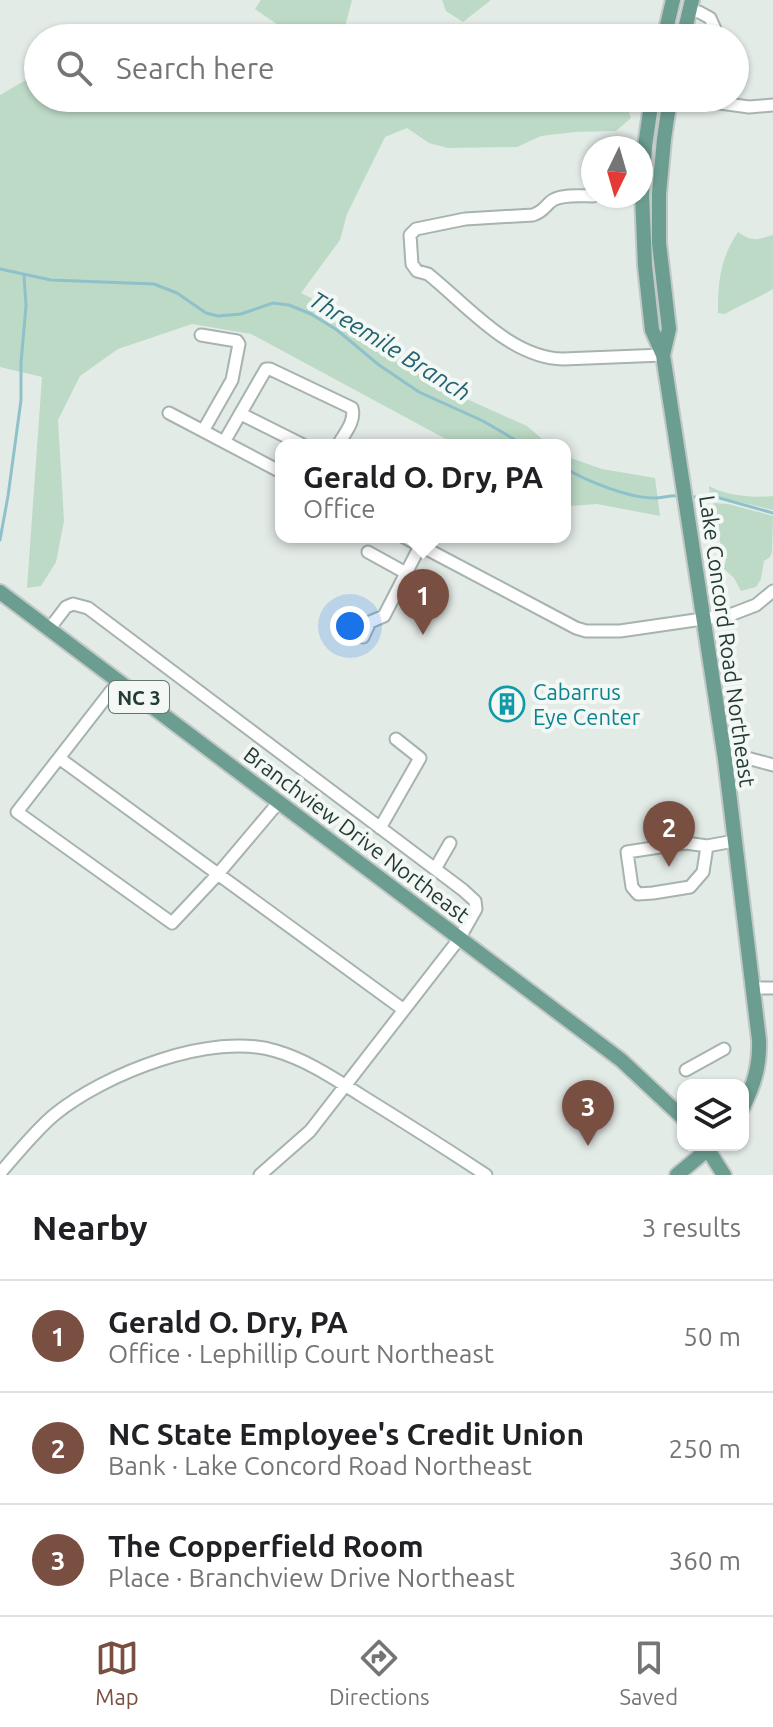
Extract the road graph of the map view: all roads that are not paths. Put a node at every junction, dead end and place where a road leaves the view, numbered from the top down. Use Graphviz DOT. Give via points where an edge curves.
graph roads {
  1 [pos="673,0"];
  2 [pos="691,5"];
  3 [pos="667,24"];
  4 [pos="713,24"];
  5 [pos="773,105"];
  6 [pos="749,107"];
  7 [pos="650,112"];
  8 [pos="668,112"];
  9 [pos="646,136"];
  10 [pos="581,196"];
  11 [pos="642,208"];
  12 [pos="201,335"];
  13 [pos="663,355"];
  14 [pos="169,413"];
  15 [pos="241,414"];
  16 [pos="203,431"];
  17 [pos="291,439"];
  18 [pos="342,439"];
  19 [pos="224,442"];
  20 [pos="275,469"];
  21 [pos="415,543"];
  22 [pos="420,546"];
  23 [pos="368,552"];
  24 [pos="406,573"];
  25 [pos="773,591"];
  26 [pos="0,592"];
  27 [pos="704,620"];
  28 [pos="50,628"];
  29 [pos="363,637"];
  30 [pos="118,682"];
  31 [pos="396,739"];
  32 [pos="59,758"];
  33 [pos="725,759"];
  34 [pos="773,765"];
  35 [pos="278,803"];
  36 [pos="380,828"];
  37 [pos="734,841"];
  38 [pos="450,843"];
  39 [pos="707,846"];
  40 [pos="435,869"];
  41 [pos="218,874"];
  42 [pos="459,939"];
  43 [pos="753,988"];
  44 [pos="773,988"];
  45 [pos="404,1010"];
  46 [pos="724,1049"];
  47 [pos="686,1070"];
  48 [pos="345,1085"];
  49 [pos="749,1093"];
  50 [pos="677,1112"];
  51 [pos="703,1151"];
  52 [pos="712,1151"];
  53 [pos="1,1169"];
  54 [pos="260,1175"];
  55 [pos="486,1175"];
  56 [pos="677,1175"];
  57 [pos="724,1175"];
  1 -- 3 [label="main road"];
  2 -- 4 [label="street"];
  5 -- 6 [label="street"];
  7 -- 9 [label="main road, Lake Concord Road Northeast"];
  8 -- 13 [label="main road, Lake Concord Road Northeast" via="659,194 669,329"];
  10 -- 13 [label="street" via="552,200 533,215 465,219 416,229 410,235 412,264 497,334 538,356"];
  11 -- 13 [label="main road, Lake Concord Road Northeast" via="652,330"];
  12 -- 16 [label="street" via="239,344 232,380"];
  13 -- 27 [label="main road, Lake Concord Road Northeast"];
  14 -- 16 [label="street"];
  15 -- 17 [label="street"];
  15 -- 18 [label="street" via="266,369 276,370 352,408 352,421"];
  15 -- 19 [label="street"];
  16 -- 19 [label="street"];
  19 -- 20 [label="street"];
  21 -- 22 [label="street"];
  22 -- 24 [label="street"];
  22 -- 27 [label="street" via="586,631"];
  23 -- 24 [label="street"];
  24 -- 29 [label="street" via="384,616 370,622"];
  25 -- 27 [label="street" via="739,613"];
  26 -- 28 [label="main road, Branchview Drive Northeast / NC 3"];
  27 -- 33 [label="main road, Lake Concord Road Northeast"];
  28 -- 30 [label="main road, Branchview Drive Northeast / NC 3"];
  28 -- 36 [label="street" via="66,607 88,608"];
  30 -- 32 [label="street"];
  30 -- 35 [label="main road, Branchview Drive Northeast / NC 3"];
  31 -- 36 [label="street" via="420,758"];
  32 -- 41 [label="street"];
  32 -- 41 [label="street" via="17,812 172,923"];
  33 -- 34 [label="street"];
  33 -- 37 [label="main road, Lake Concord Road Northeast"];
  35 -- 41 [label="street"];
  35 -- 42 [label="main road, Branchview Drive Northeast / NC 3"];
  36 -- 40 [label="street"];
  37 -- 39 [label="street"];
  37 -- 43 [label="main road, Lake Concord Road Northeast"];
  38 -- 40 [label="street"];
  39 -- 39 [label="street" via="703,872 690,887 638,894 632,887 627,852 686,843"];
  40 -- 42 [label="street" via="475,901 476,909"];
  41 -- 45 [label="street"];
  42 -- 45 [label="street"];
  42 -- 50 [label="main road, Branchview Drive Northeast / NC 3" via="621,1060"];
  43 -- 44 [label="street"];
  43 -- 49 [label="main road, Lake Concord Road Northeast" via="760,1053"];
  45 -- 48 [label="street"];
  46 -- 47 [label="street"];
  48 -- 53 [label="street" via="273,1049 203,1049 119,1075 83,1095 53,1116"];
  48 -- 54 [label="street" via="310,1131"];
  48 -- 55 [label="street"];
  51 -- 56 [label="main road"];
  52 -- 57 [label="main road"];
}
